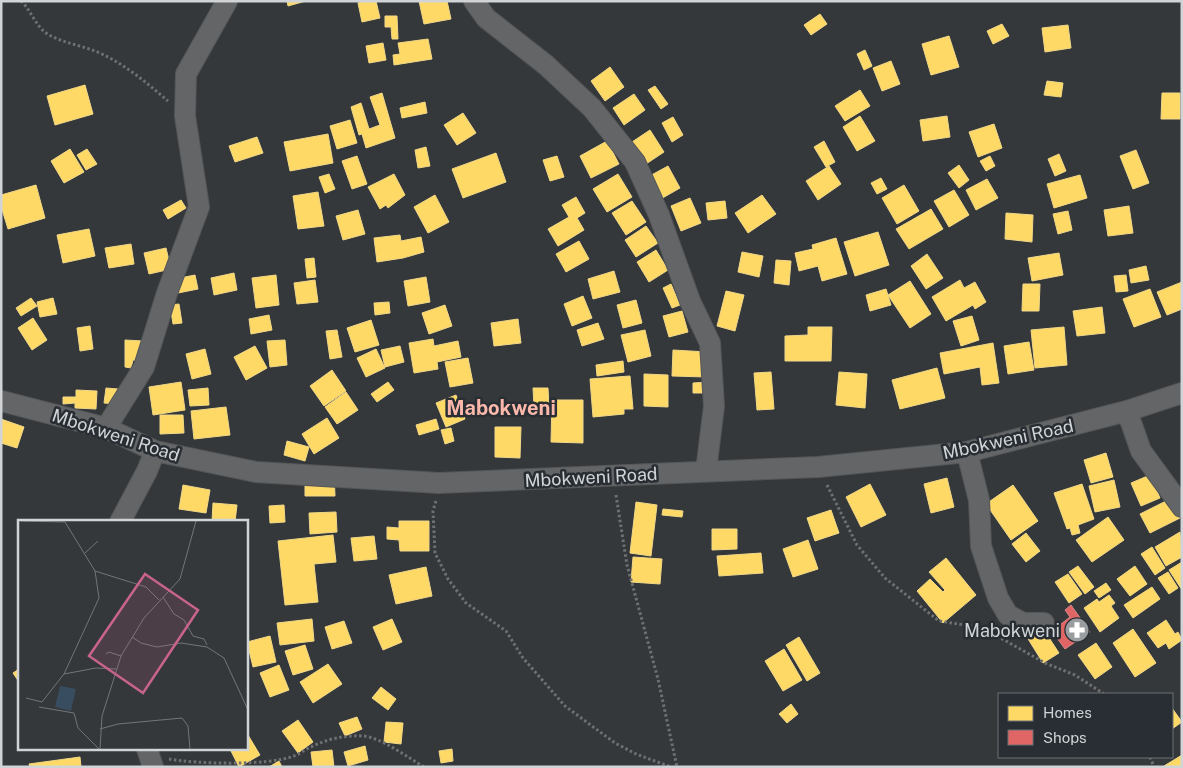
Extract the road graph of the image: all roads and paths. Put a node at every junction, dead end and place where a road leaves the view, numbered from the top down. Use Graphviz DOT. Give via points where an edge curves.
graph roads {
  1 [pos="21,1"];
  2 [pos="226,1"];
  3 [pos="474,1"];
  4 [pos="185,116"];
  5 [pos="1182,393"];
  6 [pos="1,401"];
  7 [pos="1127,411"];
  8 [pos="106,428"];
  9 [pos="155,451"];
  10 [pos="967,452"];
  11 [pos="818,467"];
  12 [pos="706,471"];
  13 [pos="613,477"];
  14 [pos="440,483"];
  15 [pos="1182,507"];
  16 [pos="121,520"];
  17 [pos="1044,623"];
  18 [pos="1102,693"];
  19 [pos="149,757"];
  20 [pos="424,767"];
  21 [pos="671,767"];
  22 [pos="677,767"];
  1 -- 4 [label="path" via="49,36 100,54 135,72"];
  2 -- 4 [label="street" via="186,74"];
  3 -- 12 [label="street" via="486,18 546,65 592,108 635,162 710,343 714,406"];
  4 -- 8 [label="street" via="199,207 144,367"];
  5 -- 7 [label="street, Mbokweni Road"];
  6 -- 8 [label="street, Mbokweni Road"];
  7 -- 10 [label="street, Mbokweni Road"];
  7 -- 15 [label="street" via="1142,451"];
  8 -- 9 [label="street, Mbokweni Road"];
  9 -- 14 [label="street, Mbokweni Road" via="256,472"];
  9 -- 16 [label="street"];
  10 -- 11 [label="street, Mbokweni Road"];
  10 -- 17 [label="street" via="979,500 981,546 998,598 1008,615 1023,623"];
  11 -- 12 [label="street, Mbokweni Road"];
  11 -- 18 [label="path" via="857,546 885,578 939,620 983,628 1045,663 1075,675"];
  12 -- 13 [label="street, Mbokweni Road"];
  13 -- 14 [label="street, Mbokweni Road"];
  13 -- 22 [label="path" via="627,565 658,679"];
  14 -- 21 [label="path" via="433,511 435,553 466,603 506,631 523,658 565,706 615,743"];
  19 -- 20 [label="path" via="235,763 294,756 330,738 364,736"];
}
